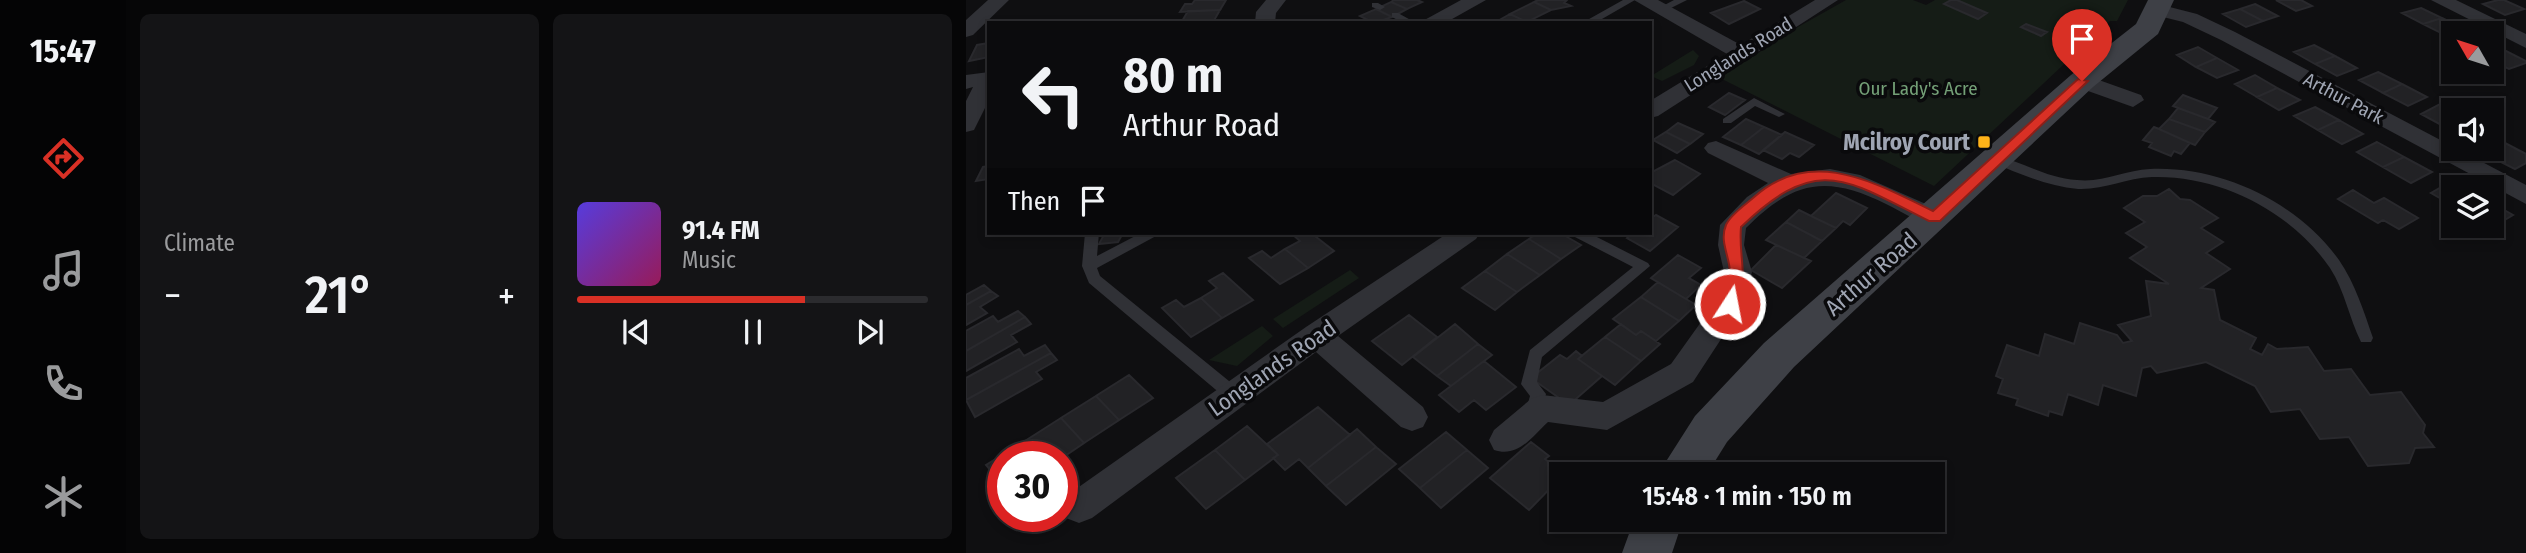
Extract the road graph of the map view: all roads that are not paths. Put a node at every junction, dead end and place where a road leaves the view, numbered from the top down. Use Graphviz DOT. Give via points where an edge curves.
graph roads {
  1 [pos="1276,0"];
  2 [pos="1476,0"];
  3 [pos="1630,0"];
  4 [pos="1682,0"];
  5 [pos="1828,0"];
  6 [pos="2441,0"];
  7 [pos="996,3"];
  8 [pos="966,5"];
  9 [pos="1653,5"];
  10 [pos="2160,5"];
  11 [pos="1395,15"];
  12 [pos="1265,21"];
  13 [pos="1406,21"];
  14 [pos="1433,21"];
  15 [pos="1591,21"];
  16 [pos="966,31"];
  17 [pos="2526,42"];
  18 [pos="1740,53"];
  19 [pos="987,78"];
  20 [pos="987,80"];
  21 [pos="2082,81"];
  22 [pos="966,82"];
  23 [pos="2133,100"];
  24 [pos="1652,110"];
  25 [pos="1779,114"];
  26 [pos="1727,121"];
  27 [pos="966,125"];
  28 [pos="1716,148"];
  29 [pos="1996,159"];
  30 [pos="1788,183"];
  31 [pos="2526,196"];
  32 [pos="1935,218"];
  33 [pos="1092,235"];
  34 [pos="1148,235"];
  35 [pos="1465,235"];
  36 [pos="1582,235"];
  37 [pos="1089,266"];
  38 [pos="1317,335"];
  39 [pos="2366,338"];
  40 [pos="1234,395"];
  41 [pos="1536,403"];
  42 [pos="1412,417"];
  43 [pos="1506,440"];
  44 [pos="1689,462"];
  45 [pos="1079,507"];
  46 [pos="1655,532"];
  47 [pos="1647,553"];
  1 -- 12 [label="street"];
  2 -- 14 [label="street"];
  3 -- 15 [label="lane"];
  4 -- 9 [label="lane"];
  5 -- 18 [label="street, Longlands Road"];
  6 -- 17 [label="street"];
  7 -- 8 [label="street"];
  7 -- 16 [label="street"];
  9 -- 18 [label="street"];
  10 -- 21 [label="street, Arthur Road" via="2148,28"];
  10 -- 31 [label="street, Arthur Park" via="2228,36"];
  11 -- 13 [label="lane"];
  18 -- 24 [label="street, Longlands Road"];
  19 -- 22 [label="street"];
  20 -- 27 [label="street"];
  21 -- 23 [label="street"];
  21 -- 29 [label="street, Arthur Road"];
  25 -- 26 [label="lane" via="1754,101"];
  28 -- 30 [label="street"];
  29 -- 32 [label="street, Arthur Road"];
  29 -- 39 [label="lane" via="2038,177 2069,183 2089,185 2152,173 2189,175 2251,196 2288,218 2321,247 2350,293"];
  30 -- 32 [label="street" via="1827,174 1864,183"];
  30 -- 43 [label="street" via="1764,196 1733,225 1731,245 1738,272 1730,304 1682,373 1607,416 1542,408"];
  32 -- 44 [label="street, Arthur Road" via="1779,355 1711,429"];
  33 -- 37 [label="lane"];
  34 -- 37 [label="lane"];
  35 -- 38 [label="street, Longlands Road"];
  36 -- 41 [label="lane" via="1643,266 1535,354 1529,384 1538,394"];
  37 -- 40 [label="lane" via="1094,279"];
  38 -- 40 [label="street, Longlands Road"];
  38 -- 42 [label="street"];
  40 -- 45 [label="street, Longlands Road"];
  46 -- 47 [label="street"];
}
